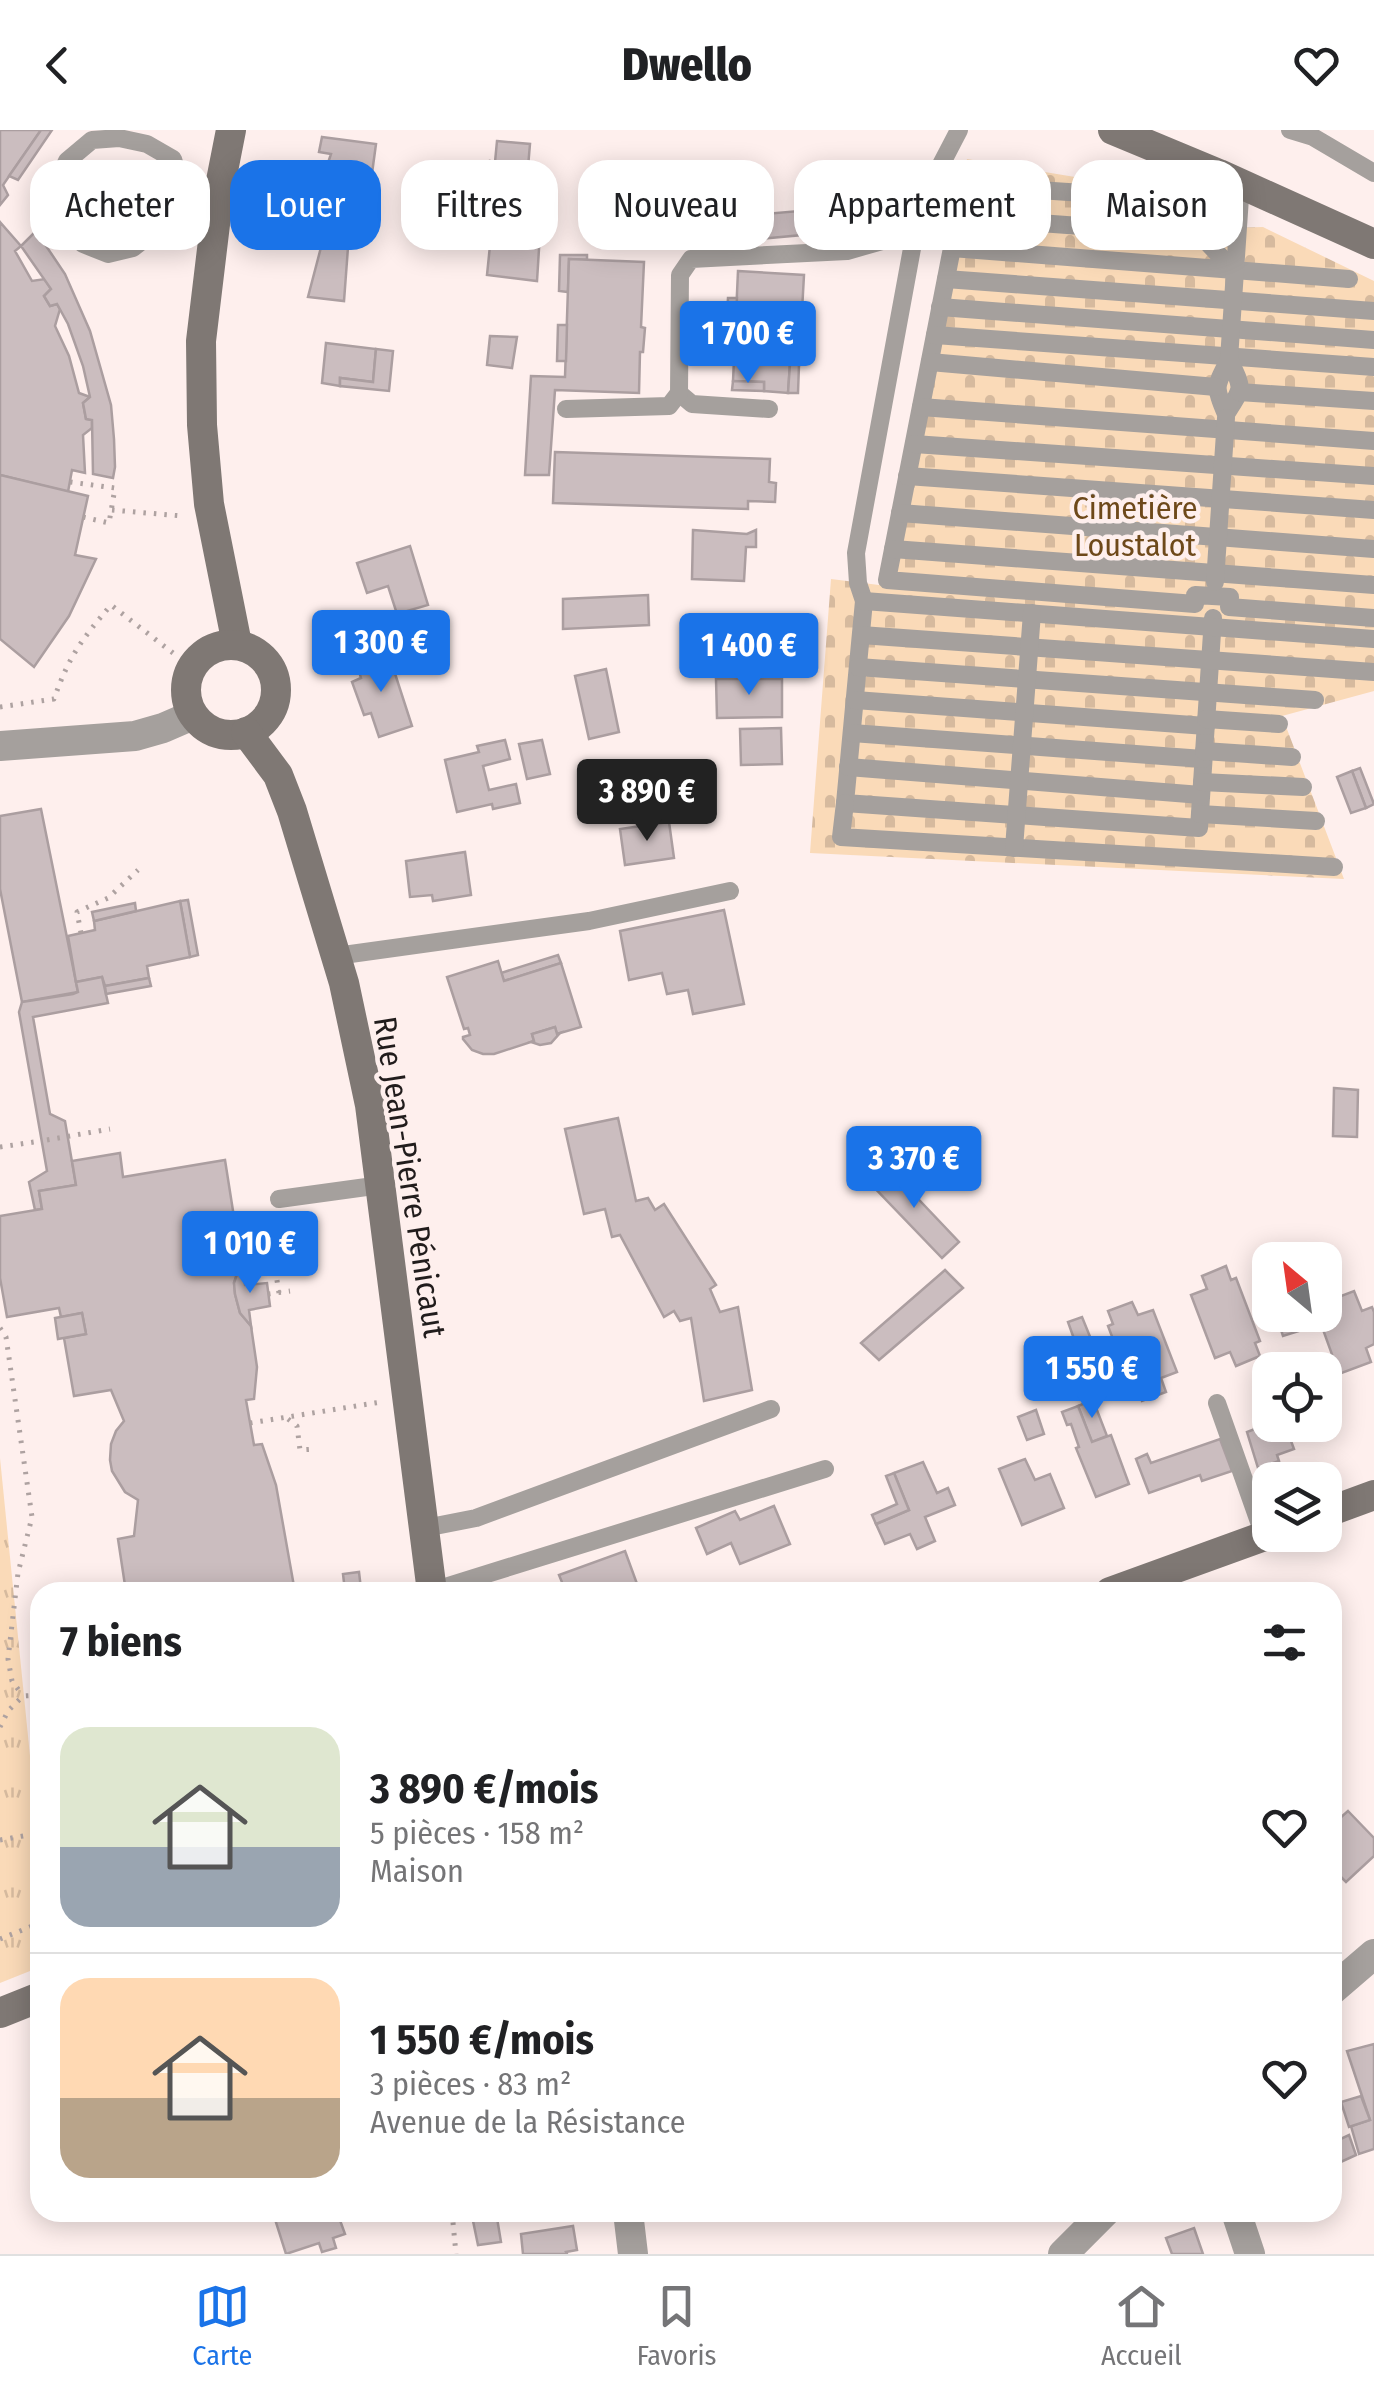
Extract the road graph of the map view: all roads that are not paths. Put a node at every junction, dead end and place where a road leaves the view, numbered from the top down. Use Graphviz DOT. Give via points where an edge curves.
graph roads {
  1 [pos="231,130"];
  2 [pos="958,130"];
  3 [pos="1113,130"];
  4 [pos="1290,130"];
  5 [pos="1153,137"];
  6 [pos="943,160"];
  7 [pos="1197,160"];
  8 [pos="1374,173"];
  9 [pos="180,182"];
  10 [pos="1243,184"];
  11 [pos="210,189"];
  12 [pos="219,191"];
  13 [pos="1374,244"];
  14 [pos="850,250"];
  15 [pos="912,250"];
  16 [pos="952,250"];
  17 [pos="976,250"];
  18 [pos="1215,250"];
  19 [pos="1236,250"];
  20 [pos="1235,272"];
  21 [pos="946,279"];
  22 [pos="1349,279"];
  23 [pos="1233,300"];
  24 [pos="940,308"];
  25 [pos="1374,311"];
  26 [pos="1231,329"];
  27 [pos="935,335"];
  28 [pos="1374,340"];
  29 [pos="1229,358"];
  30 [pos="930,362"];
  31 [pos="1374,367"];
  32 [pos="1216,388"];
  33 [pos="1239,392"];
  34 [pos="679,393"];
  35 [pos="1374,401"];
  36 [pos="921,407"];
  37 [pos="566,408"];
  38 [pos="769,410"];
  39 [pos="1226,422"];
  40 [pos="1374,441"];
  41 [pos="914,444"];
  42 [pos="1223,465"];
  43 [pos="907,476"];
  44 [pos="1374,476"];
  45 [pos="1220,499"];
  46 [pos="1374,510"];
  47 [pos="900,513"];
  48 [pos="1218,537"];
  49 [pos="894,548"];
  50 [pos="1374,549"];
  51 [pos="1216,573"];
  52 [pos="1374,585"];
  53 [pos="861,592"];
  54 [pos="1213,611"];
  55 [pos="1032,614"];
  56 [pos="1374,618"];
  57 [pos="861,635"];
  58 [pos="1374,639"];
  59 [pos="237,644"];
  60 [pos="1029,647"];
  61 [pos="1210,660"];
  62 [pos="858,667"];
  63 [pos="1374,672"];
  64 [pos="1027,679"];
  65 [pos="1208,692"];
  66 [pos="855,700"];
  67 [pos="1316,700"];
  68 [pos="1024,712"];
  69 [pos="193,715"];
  70 [pos="1206,723"];
  71 [pos="1279,724"];
  72 [pos="246,732"];
  73 [pos="852,733"];
  74 [pos="0,746"];
  75 [pos="1022,746"];
  76 [pos="1204,755"];
  77 [pos="1292,758"];
  78 [pos="848,767"];
  79 [pos="1019,780"];
  80 [pos="1303,787"];
  81 [pos="845,803"];
  82 [pos="1200,805"];
  83 [pos="1016,815"];
  84 [pos="1316,821"];
  85 [pos="1014,848"];
  86 [pos="1196,860"];
  87 [pos="1334,868"];
  88 [pos="730,891"];
  89 [pos="336,956"];
  90 [pos="381,1185"];
  91 [pos="272,1202"];
  92 [pos="1217,1403"];
  93 [pos="771,1409"];
  94 [pos="825,1468"];
  95 [pos="1252,1495"];
  96 [pos="1374,1496"];
  97 [pos="1342,1508"];
  98 [pos="424,1528"];
  99 [pos="1252,1540"];
  100 [pos="431,1582"];
  101 [pos="464,1582"];
  102 [pos="1138,1582"];
  103 [pos="1374,1954"];
  104 [pos="1342,1973"];
  105 [pos="30,2001"];
  106 [pos="0,2013"];
  107 [pos="629,2222"];
  108 [pos="1095,2222"];
  109 [pos="1239,2222"];
  110 [pos="633,2254"];
  111 [pos="1063,2254"];
  112 [pos="1250,2254"];
  1 -- 12 [label="street"];
  2 -- 6 [label="lane"];
  3 -- 5 [label="street"];
  4 -- 8 [label="lane"];
  5 -- 7 [label="street"];
  9 -- 9 [label="lane" via="173,158 147,144 92,140 67,161 56,205 82,244 108,254 133,248 156,230"];
  10 -- 13 [label="street"];
  11 -- 12 [label="lane"];
  12 -- 59 [label="street" via="201,341 202,425"];
  14 -- 34 [label="lane" via="691,259 680,275"];
  15 -- 53 [label="lane" via="856,553"];
  16 -- 21 [label="lane"];
  17 -- 20 [label="lane"];
  18 -- 20 [label="lane"];
  19 -- 20 [label="lane"];
  20 -- 22 [label="lane"];
  20 -- 23 [label="lane"];
  21 -- 23 [label="lane"];
  21 -- 24 [label="lane"];
  23 -- 25 [label="lane"];
  23 -- 26 [label="lane"];
  24 -- 26 [label="lane"];
  24 -- 27 [label="lane"];
  26 -- 28 [label="lane"];
  26 -- 29 [label="lane"];
  27 -- 29 [label="lane"];
  27 -- 30 [label="lane"];
  29 -- 31 [label="lane"];
  29 -- 32 [label="lane"];
  29 -- 33 [label="lane"];
  30 -- 32 [label="lane"];
  30 -- 36 [label="lane"];
  32 -- 39 [label="lane"];
  33 -- 35 [label="lane"];
  33 -- 39 [label="lane"];
  34 -- 37 [label="lane" via="669,406"];
  34 -- 38 [label="lane" via="692,404"];
  36 -- 39 [label="lane"];
  36 -- 41 [label="lane"];
  39 -- 40 [label="lane"];
  39 -- 42 [label="lane"];
  41 -- 42 [label="lane"];
  41 -- 43 [label="lane"];
  42 -- 44 [label="lane"];
  42 -- 45 [label="lane"];
  43 -- 45 [label="lane"];
  43 -- 47 [label="lane"];
  45 -- 46 [label="lane"];
  45 -- 48 [label="lane"];
  47 -- 48 [label="lane"];
  47 -- 49 [label="lane"];
  48 -- 50 [label="lane"];
  48 -- 51 [label="lane"];
  49 -- 51 [label="lane"];
  49 -- 54 [label="lane" via="887,580 1194,604 1195,595"];
  51 -- 52 [label="lane"];
  51 -- 54 [label="lane"];
  53 -- 55 [label="lane"];
  53 -- 57 [label="lane"];
  54 -- 55 [label="lane"];
  54 -- 56 [label="lane" via="1230,596 1229,607"];
  54 -- 58 [label="lane"];
  54 -- 61 [label="lane"];
  55 -- 60 [label="lane"];
  57 -- 60 [label="lane"];
  57 -- 62 [label="lane"];
  59 -- 69 [label="street" via="198,657 186,696"];
  59 -- 72 [label="street" via="264,658 276,685 269,714"];
  60 -- 61 [label="lane"];
  60 -- 64 [label="lane"];
  61 -- 63 [label="lane"];
  61 -- 65 [label="lane"];
  62 -- 64 [label="lane"];
  62 -- 66 [label="lane"];
  64 -- 65 [label="lane"];
  64 -- 68 [label="lane"];
  65 -- 67 [label="lane"];
  65 -- 70 [label="lane"];
  66 -- 68 [label="lane"];
  66 -- 73 [label="lane"];
  68 -- 70 [label="lane"];
  68 -- 75 [label="lane"];
  69 -- 72 [label="street" via="216,733"];
  69 -- 74 [label="street" via="135,736"];
  70 -- 71 [label="lane"];
  70 -- 76 [label="lane"];
  72 -- 89 [label="street, Rue Jean-Pierre Pénicaut" via="278,775"];
  73 -- 75 [label="lane"];
  73 -- 78 [label="lane"];
  75 -- 76 [label="lane"];
  75 -- 79 [label="lane"];
  76 -- 77 [label="lane"];
  76 -- 82 [label="lane"];
  78 -- 79 [label="lane"];
  78 -- 81 [label="lane"];
  79 -- 82 [label="lane"];
  79 -- 83 [label="lane"];
  80 -- 82 [label="lane"];
  81 -- 83 [label="lane"];
  81 -- 85 [label="lane" via="841,837"];
  82 -- 83 [label="lane"];
  82 -- 84 [label="lane"];
  82 -- 86 [label="lane"];
  83 -- 85 [label="lane"];
  85 -- 86 [label="lane"];
  86 -- 87 [label="lane"];
  88 -- 89 [label="lane" via="589,921"];
  89 -- 90 [label="street, Rue Jean-Pierre Pénicaut"];
  90 -- 91 [label="lane"];
  90 -- 98 [label="street, Rue Jean-Pierre Pénicaut"];
  92 -- 95 [label="lane"];
  93 -- 98 [label="lane" via="476,1518"];
  94 -- 101 [label="lane"];
  96 -- 97 [label="street"];
  98 -- 100 [label="street, Rue Jean-Pierre Pénicaut"];
  99 -- 102 [label="street"];
  103 -- 104 [label="street"];
  105 -- 106 [label="street"];
  107 -- 110 [label="street"];
  108 -- 111 [label="street"];
  109 -- 112 [label="street"];
}
